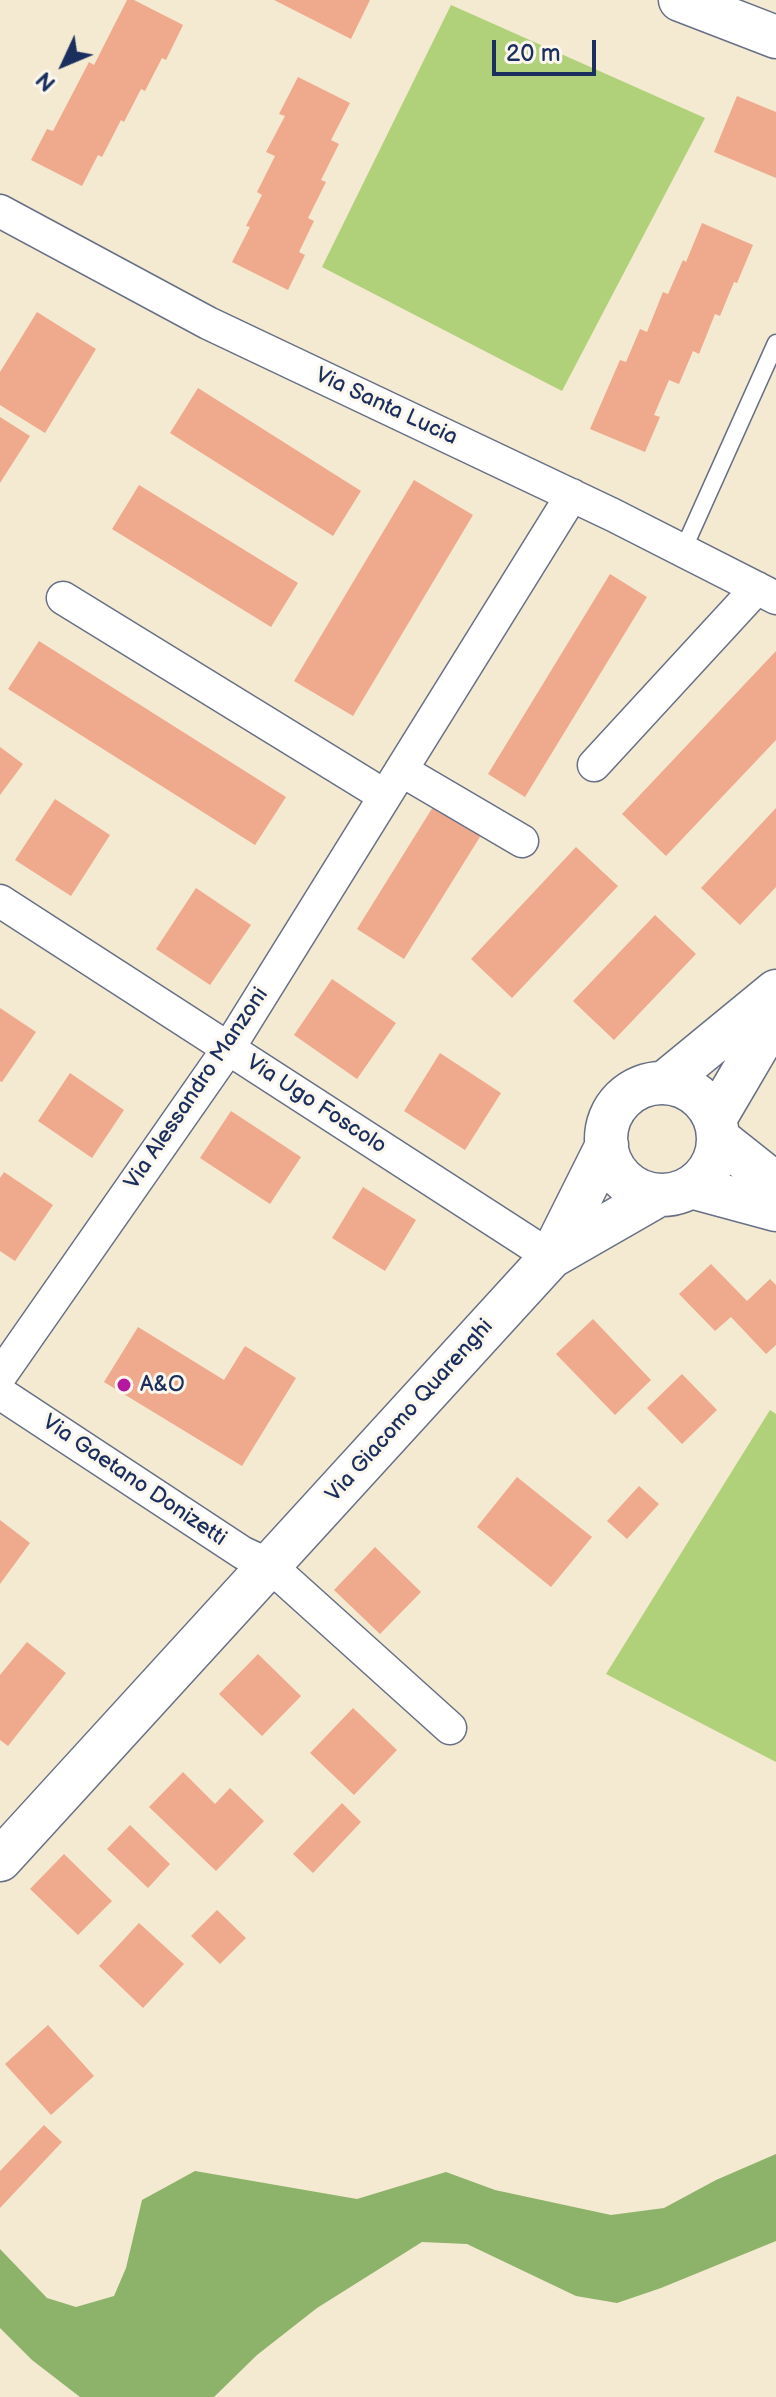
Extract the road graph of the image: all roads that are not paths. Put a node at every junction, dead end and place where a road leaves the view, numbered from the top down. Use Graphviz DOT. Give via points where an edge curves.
graph roads {
  1 [pos="680,0"];
  2 [pos="776,37"];
  3 [pos="0,211"];
  4 [pos="776,343"];
  5 [pos="572,495"];
  6 [pos="683,550"];
  7 [pos="767,593"];
  8 [pos="63,598"];
  9 [pos="594,765"];
  10 [pos="393,783"];
  11 [pos="522,841"];
  12 [pos="1,903"];
  13 [pos="776,991"];
  14 [pos="776,1015"];
  15 [pos="228,1049"];
  16 [pos="664,1083"];
  17 [pos="716,1129"];
  18 [pos="607,1145"];
  19 [pos="776,1184"];
  20 [pos="675,1191"];
  21 [pos="776,1210"];
  22 [pos="551,1257"];
  23 [pos="0,1376"];
  24 [pos="0,1393"];
  25 [pos="269,1565"];
  26 [pos="450,1728"];
  27 [pos="0,1860"];
  1 -- 2 [label="street"];
  3 -- 5 [label="street, Via Santa Lucia" via="208,323"];
  4 -- 6 [label="lane"];
  5 -- 6 [label="street, Via Santa Lucia"];
  5 -- 10 [label="street, Via Alessandro Manzoni"];
  6 -- 7 [label="street, Via Santa Lucia"];
  7 -- 9 [label="street"];
  8 -- 10 [label="street"];
  10 -- 11 [label="street"];
  10 -- 15 [label="street, Via Alessandro Manzoni"];
  12 -- 15 [label="street, Via Ugo Foscolo"];
  13 -- 16 [label="street"];
  14 -- 17 [label="street"];
  15 -- 22 [label="street, Via Ugo Foscolo"];
  15 -- 23 [label="street, Via Alessandro Manzoni"];
  16 -- 17 [label="street" via="695,1094 707,1105"];
  16 -- 18 [label="street" via="629,1094 615,1108"];
  17 -- 19 [label="street"];
  17 -- 20 [label="street" via="717,1152 711,1166 703,1178"];
  18 -- 20 [label="street" via="610,1160 629,1184 644,1192"];
  18 -- 22 [label="street, Via Giacomo Quarenghi"];
  20 -- 21 [label="street"];
  20 -- 22 [label="street, Via Giacomo Quarenghi"];
  22 -- 25 [label="street, Via Giacomo Quarenghi"];
  24 -- 25 [label="street, Via Gaetano Donizetti"];
  25 -- 26 [label="street"];
  25 -- 27 [label="street, Via Giacomo Quarenghi"];
}
